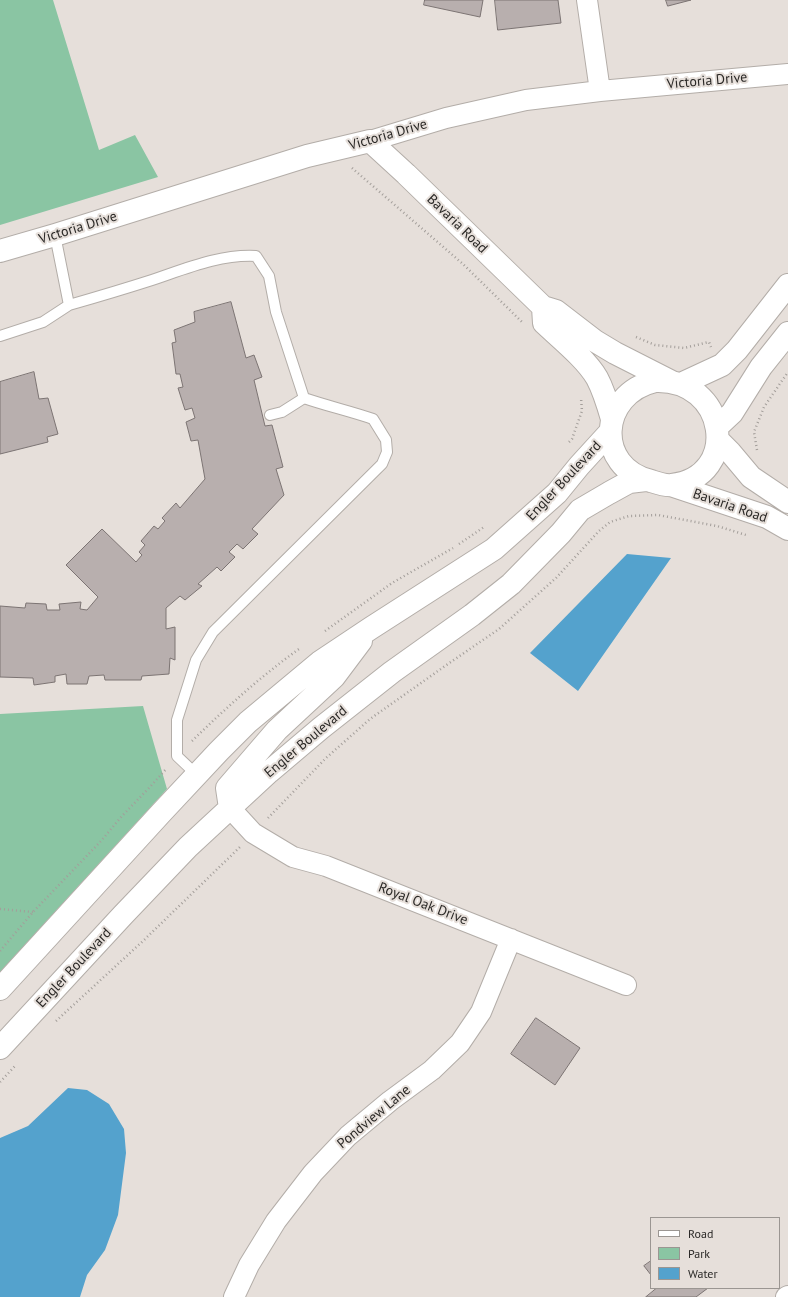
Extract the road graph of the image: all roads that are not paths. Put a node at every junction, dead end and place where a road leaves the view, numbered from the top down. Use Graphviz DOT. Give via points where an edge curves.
graph roads {
  1 [pos="587,0"];
  2 [pos="788,74"];
  3 [pos="600,91"];
  4 [pos="370,141"];
  5 [pos="55,235"];
  6 [pos="0,251"];
  7 [pos="788,285"];
  8 [pos="69,305"];
  9 [pos="543,307"];
  10 [pos="788,333"];
  11 [pos="0,336"];
  12 [pos="676,383"];
  13 [pos="304,398"];
  14 [pos="270,416"];
  15 [pos="611,425"];
  16 [pos="718,434"];
  17 [pos="646,480"];
  18 [pos="670,485"];
  19 [pos="788,502"];
  20 [pos="788,529"];
  21 [pos="371,628"];
  22 [pos="197,775"];
  23 [pos="230,808"];
  24 [pos="511,939"];
  25 [pos="626,985"];
  26 [pos="0,989"];
  27 [pos="0,1048"];
  28 [pos="234,1297"];
  1 -- 3 [label="street"];
  2 -- 3 [label="street, Victoria Drive"];
  3 -- 4 [label="street, Victoria Drive" via="526,100 446,118"];
  4 -- 5 [label="main road, Victoria Drive" via="308,156"];
  4 -- 9 [label="main road, Bavaria Road"];
  5 -- 6 [label="main road, Victoria Drive"];
  5 -- 8 [label="lane"];
  7 -- 12 [label="main road" via="737,350 722,365"];
  8 -- 11 [label="lane" via="43,322"];
  8 -- 13 [label="lane" via="208,262 244,255 256,256 269,276 276,312"];
  9 -- 12 [label="main road, Bavaria Road" via="556,311 615,353"];
  9 -- 15 [label="main road" via="544,323 579,356 597,378 607,402"];
  10 -- 16 [label="main road" via="761,367"];
  12 -- 15 [label="main road" via="655,381 635,388 617,407"];
  12 -- 16 [label="main road" via="702,399 710,409"];
  13 -- 14 [label="lane" via="282,412"];
  13 -- 22 [label="lane" via="373,419 386,440 388,452 382,464 213,632 196,660 177,720 177,756"];
  15 -- 17 [label="main road" via="612,445 616,457 625,467"];
  15 -- 21 [label="main road, Engler Boulevard" via="557,493 494,549"];
  16 -- 18 [label="main road" via="715,454 697,476"];
  16 -- 19 [label="main road, Bavaria Road" via="751,477"];
  17 -- 18 [label="main road"];
  17 -- 23 [label="main road, Engler Boulevard" via="629,482 580,510 511,584 321,728"];
  18 -- 20 [label="main road, Bavaria Road" via="767,517"];
  21 -- 22 [label="main road, Engler Boulevard" via="320,662 248,722"];
  21 -- 23 [label="main road" via="334,677 277,730 227,788"];
  22 -- 26 [label="main road, Engler Boulevard"];
  23 -- 24 [label="street, Royal Oak Drive" via="253,834 293,856 333,869"];
  23 -- 27 [label="main road, Engler Boulevard" via="188,847"];
  24 -- 25 [label="street, Royal Oak Drive"];
  24 -- 28 [label="street, Pondview Lane" via="481,1012 460,1043 432,1070 348,1136 313,1173 276,1221 249,1265"];
}
